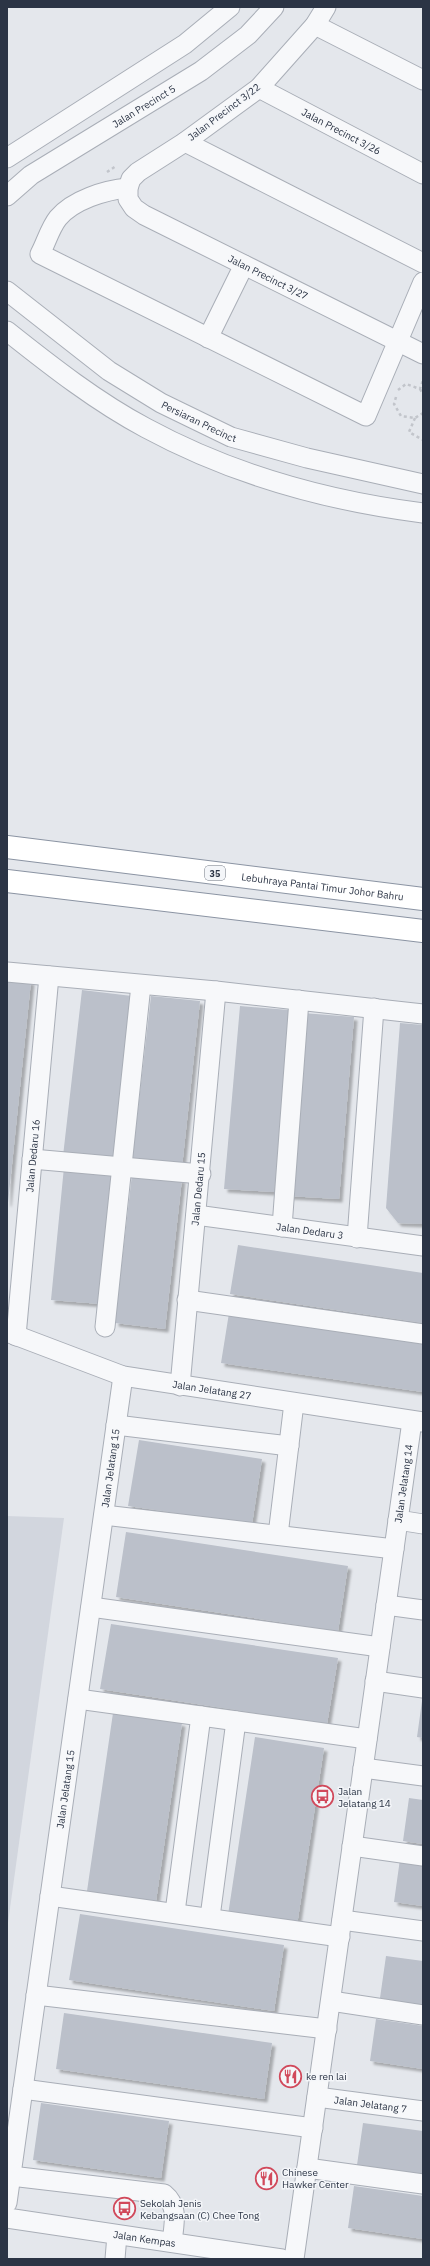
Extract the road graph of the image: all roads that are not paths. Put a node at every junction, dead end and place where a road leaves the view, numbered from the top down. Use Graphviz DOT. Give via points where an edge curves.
graph roads {
  1 [pos="230,7"];
  2 [pos="274,7"];
  3 [pos="326,7"];
  4 [pos="316,26"];
  5 [pos="423,80"];
  6 [pos="259,88"];
  7 [pos="185,142"];
  8 [pos="7,158"];
  9 [pos="423,174"];
  10 [pos="128,188"];
  11 [pos="7,196"];
  12 [pos="423,263"];
  13 [pos="244,265"];
  14 [pos="423,282"];
  15 [pos="7,291"];
  16 [pos="7,331"];
  17 [pos="208,338"];
  18 [pos="397,341"];
  19 [pos="423,354"];
  20 [pos="423,484"];
  21 [pos="423,514"];
  22 [pos="7,847"];
  23 [pos="7,881"];
  24 [pos="423,899"];
  25 [pos="423,931"];
  26 [pos="7,972"];
  27 [pos="50,976"];
  28 [pos="141,985"];
  29 [pos="216,991"];
  30 [pos="299,1000"];
  31 [pos="374,1008"];
  32 [pos="423,1014"];
  33 [pos="32,1159"];
  34 [pos="122,1167"];
  35 [pos="201,1174"];
  36 [pos="196,1215"];
  37 [pos="282,1227"];
  38 [pos="356,1238"];
  39 [pos="423,1246"];
  40 [pos="187,1300"];
  41 [pos="105,1327"];
  42 [pos="11,1334"];
  43 [pos="423,1334"];
  44 [pos="123,1376"];
  45 [pos="180,1386"];
  46 [pos="294,1403"];
  47 [pos="418,1421"];
  48 [pos="116,1425"];
  49 [pos="289,1446"];
  50 [pos="104,1515"];
  51 [pos="398,1520"];
  52 [pos="423,1524"];
  53 [pos="278,1535"];
  54 [pos="394,1549"];
  55 [pos="386,1606"];
  56 [pos="91,1607"];
  57 [pos="423,1610"];
  58 [pos="380,1647"];
  59 [pos="375,1681"];
  60 [pos="423,1688"];
  61 [pos="78,1699"];
  62 [pos="201,1716"];
  63 [pos="236,1721"];
  64 [pos="367,1739"];
  65 [pos="363,1768"];
  66 [pos="423,1776"];
  67 [pos="352,1846"];
  68 [pos="423,1856"];
  69 [pos="50,1896"];
  70 [pos="175,1912"];
  71 [pos="210,1917"];
  72 [pos="341,1928"];
  73 [pos="423,1931"];
  74 [pos="36,1995"];
  75 [pos="331,2001"];
  76 [pos="423,2015"];
  77 [pos="327,2029"];
  78 [pos="23,2089"];
  79 [pos="317,2097"];
  80 [pos="423,2111"];
  81 [pos="313,2128"];
  82 [pos="307,2168"];
  83 [pos="11,2176"];
  84 [pos="423,2184"];
  85 [pos="7,2203"];
  86 [pos="7,2218"];
  87 [pos="117,2235"];
  88 [pos="172,2242"];
  89 [pos="115,2259"];
  90 [pos="282,2259"];
  91 [pos="294,2259"];
  1 -- 8 [label="street" via="185,44"];
  2 -- 11 [label="street, Jalan Precinct 5" via="248,34 201,71 31,175"];
  3 -- 4 [label="street, Jalan Precinct 3/22"];
  4 -- 5 [label="street"];
  4 -- 6 [label="street, Jalan Precinct 3/22"];
  6 -- 7 [label="street, Jalan Precinct 3/22"];
  6 -- 9 [label="street, Jalan Precinct 3/26"];
  7 -- 10 [label="street, Jalan Precinct 3/22" via="138,172 131,179"];
  7 -- 12 [label="street"];
  10 -- 13 [label="street, Jalan Precinct 3/27" via="128,199 134,208"];
  10 -- 17 [label="street" via="102,192 68,209 57,220 40,254"];
  13 -- 17 [label="street"];
  13 -- 18 [label="street, Jalan Precinct 3/27"];
  14 -- 18 [label="street"];
  15 -- 20 [label="street, Persiaran Precinct" via="109,372 161,403 231,437 307,458"];
  16 -- 21 [label="street" via="94,396 146,428 216,460 296,488 377,508"];
  17 -- 18 [label="street" via="366,416"];
  18 -- 19 [label="street, Jalan Precinct 3/27"];
  22 -- 24 [label="highway, Lebuhraya Pantai Timur Johor Bahru / 35"];
  23 -- 25 [label="highway"];
  26 -- 27 [label="street"];
  27 -- 28 [label="street"];
  27 -- 33 [label="street, Jalan Dedaru 16"];
  28 -- 29 [label="street"];
  28 -- 34 [label="street"];
  29 -- 30 [label="street"];
  29 -- 35 [label="street, Jalan Dedaru 15"];
  30 -- 31 [label="street"];
  30 -- 37 [label="street"];
  31 -- 32 [label="street"];
  31 -- 38 [label="street"];
  33 -- 34 [label="street"];
  33 -- 42 [label="street, Jalan Dedaru 16"];
  34 -- 35 [label="street"];
  34 -- 41 [label="street"];
  35 -- 36 [label="street, Jalan Dedaru 15"];
  36 -- 37 [label="street, Jalan Dedaru 3"];
  36 -- 40 [label="street, Jalan Dedaru 15"];
  37 -- 38 [label="street, Jalan Dedaru 3"];
  38 -- 39 [label="street, Jalan Dedaru 3"];
  40 -- 43 [label="street"];
  40 -- 45 [label="street, Jalan Dedaru 15"];
  42 -- 44 [label="street, Jalan Jelatang 27"];
  44 -- 45 [label="street, Jalan Jelatang 27"];
  44 -- 48 [label="street, Jalan Jelatang 15"];
  45 -- 46 [label="street, Jalan Jelatang 27"];
  46 -- 47 [label="street, Jalan Jelatang 27"];
  46 -- 49 [label="street"];
  47 -- 51 [label="street, Jalan Jelatang 14"];
  48 -- 49 [label="street"];
  48 -- 50 [label="street, Jalan Jelatang 15"];
  49 -- 53 [label="street"];
  50 -- 53 [label="street"];
  50 -- 56 [label="street, Jalan Jelatang 15"];
  51 -- 52 [label="street"];
  51 -- 54 [label="street, Jalan Jelatang 14"];
  53 -- 54 [label="street"];
  54 -- 55 [label="street, Jalan Jelatang 14"];
  55 -- 57 [label="street"];
  55 -- 58 [label="street, Jalan Jelatang 14"];
  56 -- 58 [label="street"];
  56 -- 61 [label="street, Jalan Jelatang 15"];
  58 -- 59 [label="street, Jalan Jelatang 14"];
  59 -- 60 [label="street"];
  59 -- 64 [label="street, Jalan Jelatang 14"];
  61 -- 62 [label="street"];
  61 -- 69 [label="street, Jalan Jelatang 15"];
  62 -- 63 [label="street"];
  62 -- 70 [label="street"];
  63 -- 64 [label="street"];
  63 -- 71 [label="street"];
  64 -- 65 [label="street, Jalan Jelatang 14"];
  65 -- 66 [label="street"];
  65 -- 67 [label="street, Jalan Jelatang 14"];
  67 -- 68 [label="street"];
  67 -- 72 [label="street, Jalan Jelatang 14"];
  69 -- 70 [label="street"];
  69 -- 74 [label="street, Jalan Jelatang 15"];
  70 -- 71 [label="street"];
  71 -- 72 [label="street"];
  72 -- 73 [label="street"];
  72 -- 75 [label="street, Jalan Jelatang 14"];
  74 -- 77 [label="street"];
  74 -- 78 [label="street, Jalan Jelatang 15"];
  75 -- 76 [label="street"];
  75 -- 77 [label="street, Jalan Jelatang 14"];
  77 -- 79 [label="street, Jalan Jelatang 14"];
  78 -- 81 [label="street"];
  78 -- 83 [label="street, Jalan Jelatang 15"];
  79 -- 80 [label="street, Jalan Jelatang 7"];
  79 -- 81 [label="street, Jalan Jelatang 14"];
  81 -- 82 [label="street, Jalan Jelatang 14"];
  82 -- 84 [label="street"];
  82 -- 91 [label="street, Jalan Jelatang 14"];
  83 -- 85 [label="street, Jalan Jelatang 15"];
  83 -- 88 [label="street" via="164,2194 172,2200 175,2211"];
  86 -- 87 [label="street, Jalan Kempas"];
  87 -- 88 [label="street, Jalan Kempas"];
  87 -- 89 [label="street"];
  88 -- 90 [label="street, Jalan Kempas"];
}
